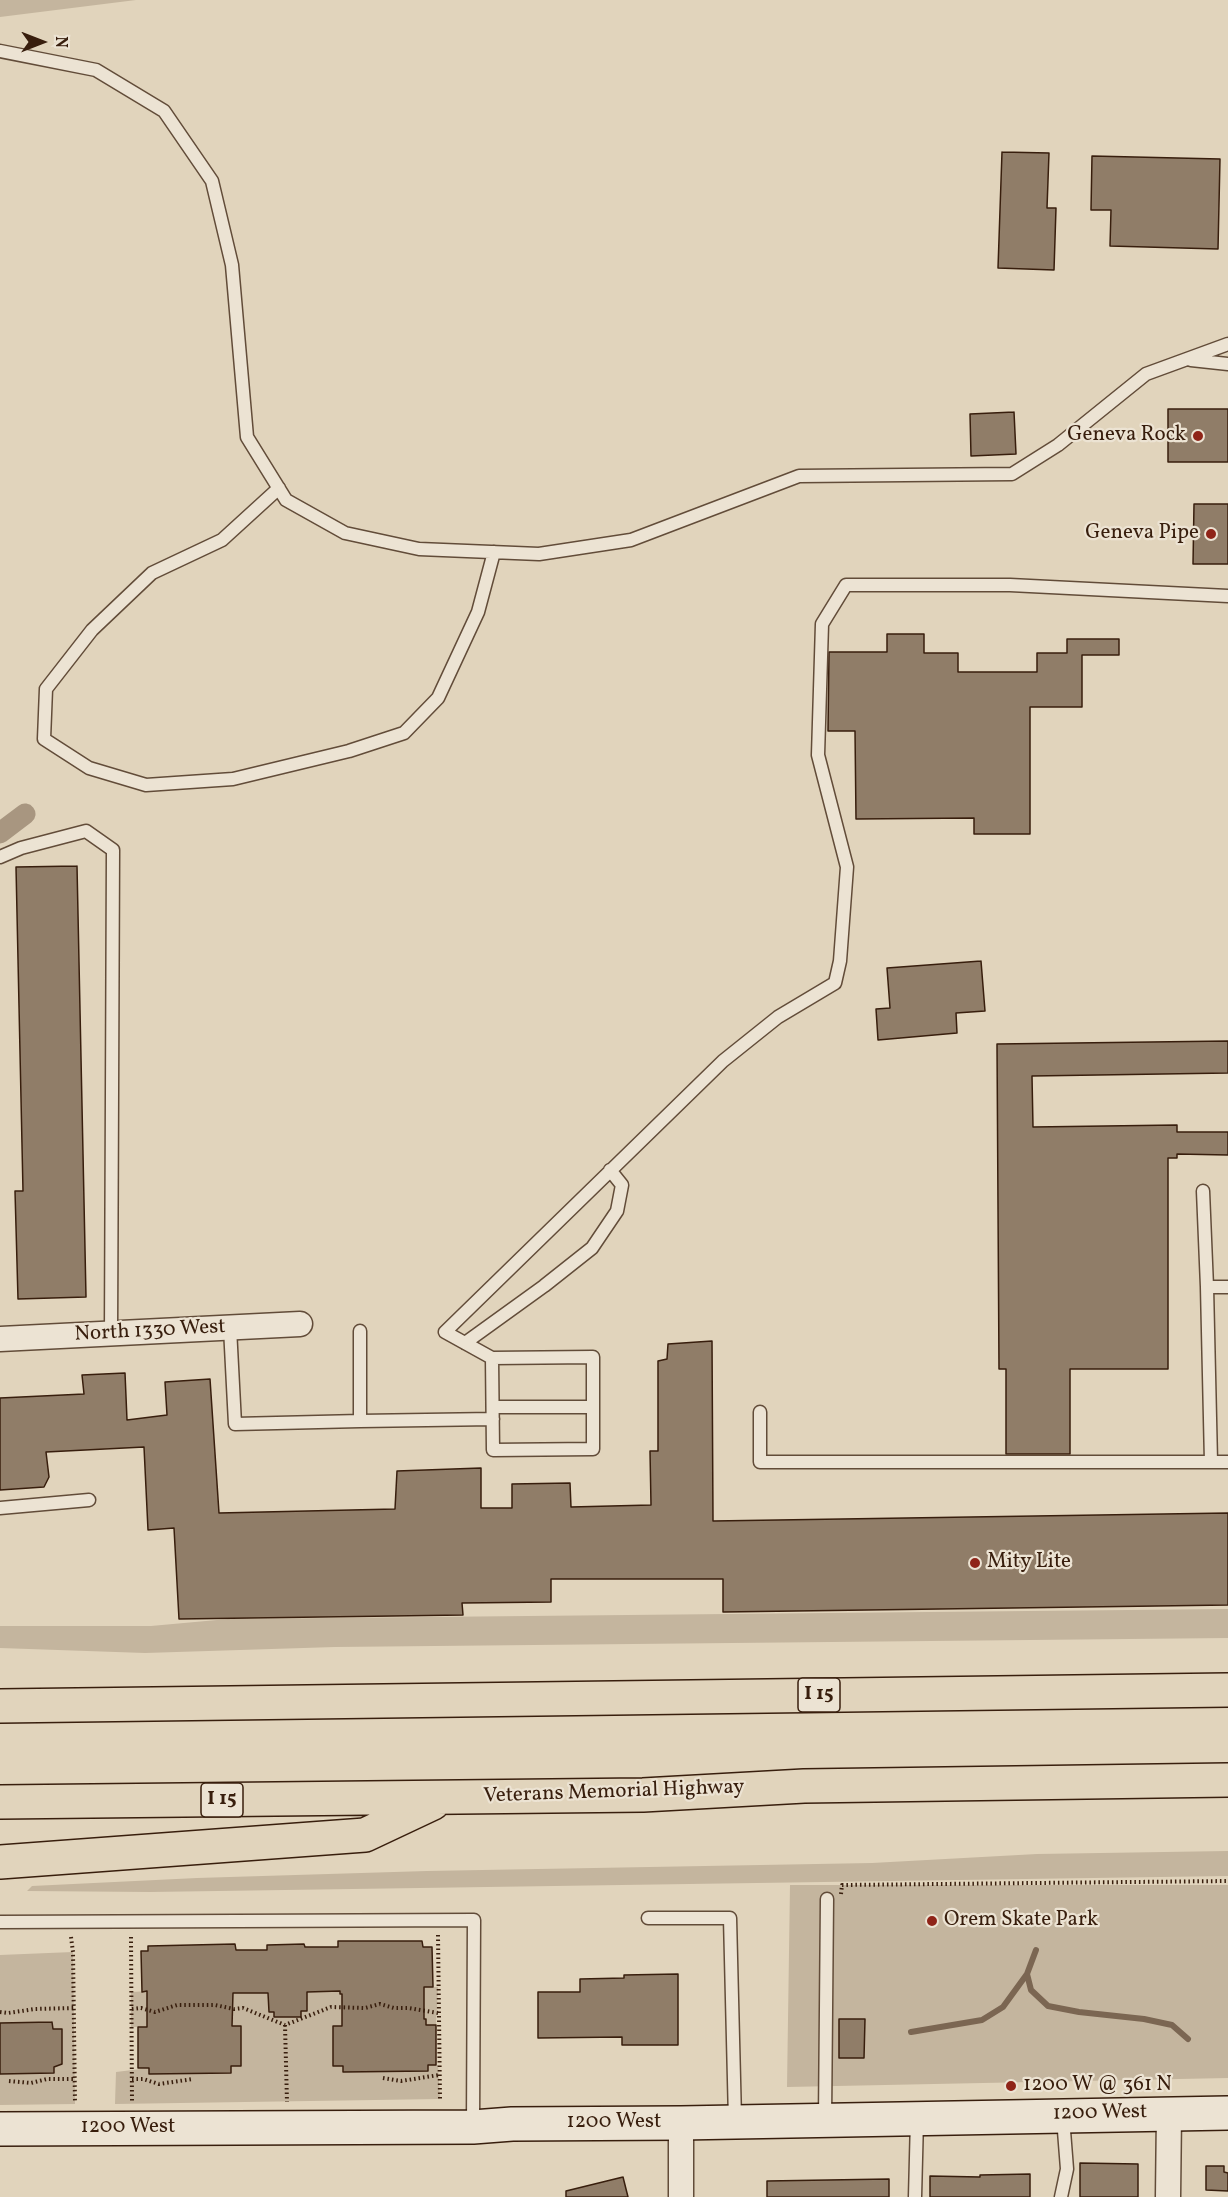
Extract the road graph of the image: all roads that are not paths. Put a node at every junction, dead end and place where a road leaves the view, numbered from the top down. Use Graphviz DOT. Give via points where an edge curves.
graph roads {
  1 [pos="0,51"];
  2 [pos="1228,344"];
  3 [pos="1186,359"];
  4 [pos="1228,364"];
  5 [pos="279,488"];
  6 [pos="494,552"];
  7 [pos="1228,596"];
  8 [pos="0,857"];
  9 [pos="610,1170"];
  10 [pos="1203,1191"];
  11 [pos="1207,1287"];
  12 [pos="1228,1287"];
  13 [pos="300,1324"];
  14 [pos="230,1328"];
  15 [pos="360,1331"];
  16 [pos="111,1334"];
  17 [pos="0,1339"];
  18 [pos="465,1343"];
  19 [pos="492,1358"];
  20 [pos="593,1407"];
  21 [pos="760,1412"];
  22 [pos="493,1413"];
  23 [pos="360,1421"];
  24 [pos="1211,1462"];
  25 [pos="1228,1462"];
  26 [pos="89,1500"];
  27 [pos="0,1508"];
  28 [pos="0,1685"];
  29 [pos="1228,1690"];
  30 [pos="62,1704"];
  31 [pos="0,1706"];
  32 [pos="1228,1780"];
  33 [pos="443,1798"];
  34 [pos="0,1802"];
  35 [pos="0,1862"];
  36 [pos="827,1899"];
  37 [pos="648,1918"];
  38 [pos="0,1922"];
  39 [pos="1169,2113"];
  40 [pos="1228,2113"];
  41 [pos="1063,2115"];
  42 [pos="917,2118"];
  43 [pos="825,2120"];
  44 [pos="735,2122"];
  45 [pos="681,2123"];
  46 [pos="473,2127"];
  47 [pos="0,2129"];
  48 [pos="681,2197"];
  49 [pos="915,2197"];
  50 [pos="1061,2197"];
  51 [pos="1168,2197"];
  1 -- 5 [label="lane" via="96,70 164,111 212,181 232,265 247,437"];
  2 -- 3 [label="lane"];
  3 -- 4 [label="lane"];
  3 -- 6 [label="lane" via="1146,374 1058,445 1012,474 799,476 631,540 539,554"];
  5 -- 6 [label="lane" via="286,500 345,533 418,549"];
  5 -- 6 [label="lane" via="222,540 152,573 92,630 46,689 44,739 89,768 146,785 233,779 350,751 404,733 438,698 478,612"];
  7 -- 9 [label="lane" via="1010,585 846,585 822,624 818,743 847,867 835,983 778,1017 723,1061"];
  8 -- 16 [label="lane" via="86,831 113,850"];
  9 -- 18 [label="lane" via="622,1185 617,1211 592,1248"];
  9 -- 18 [label="lane" via="445,1332"];
  10 -- 11 [label="lane"];
  11 -- 12 [label="lane"];
  11 -- 24 [label="lane"];
  13 -- 14 [label="street, North 1330 West"];
  14 -- 16 [label="street, North 1330 West"];
  14 -- 23 [label="lane" via="235,1424"];
  15 -- 23 [label="lane"];
  16 -- 17 [label="street, North 1330 West"];
  18 -- 19 [label="lane"];
  19 -- 20 [label="lane" via="593,1357"];
  19 -- 22 [label="lane"];
  20 -- 22 [label="lane"];
  20 -- 22 [label="lane" via="593,1449 493,1450"];
  21 -- 24 [label="lane" via="760,1462"];
  22 -- 23 [label="lane"];
  24 -- 25 [label="lane"];
  26 -- 27 [label="lane"];
  28 -- 30 [label="highway"];
  29 -- 30 [label="highway, I 15"];
  30 -- 31 [label="highway, I 15"];
  32 -- 33 [label="highway, Veterans Memorial Highway / I 15" via="804,1786 643,1795"];
  33 -- 34 [label="highway, Veterans Memorial Highway / I 15"];
  33 -- 35 [label="highway" via="365,1835"];
  36 -- 43 [label="lane"];
  37 -- 44 [label="lane" via="730,1918"];
  38 -- 46 [label="lane" via="474,1920"];
  39 -- 40 [label="street, 1200 West"];
  39 -- 41 [label="street, 1200 West"];
  39 -- 51 [label="street"];
  41 -- 42 [label="street, 1200 West"];
  41 -- 50 [label="lane" via="1066,2169"];
  42 -- 43 [label="street, 1200 West"];
  42 -- 49 [label="lane"];
  43 -- 44 [label="street, 1200 West"];
  44 -- 45 [label="street, 1200 West"];
  45 -- 46 [label="street, 1200 West"];
  45 -- 48 [label="street"];
  46 -- 47 [label="street, 1200 West"];
}
